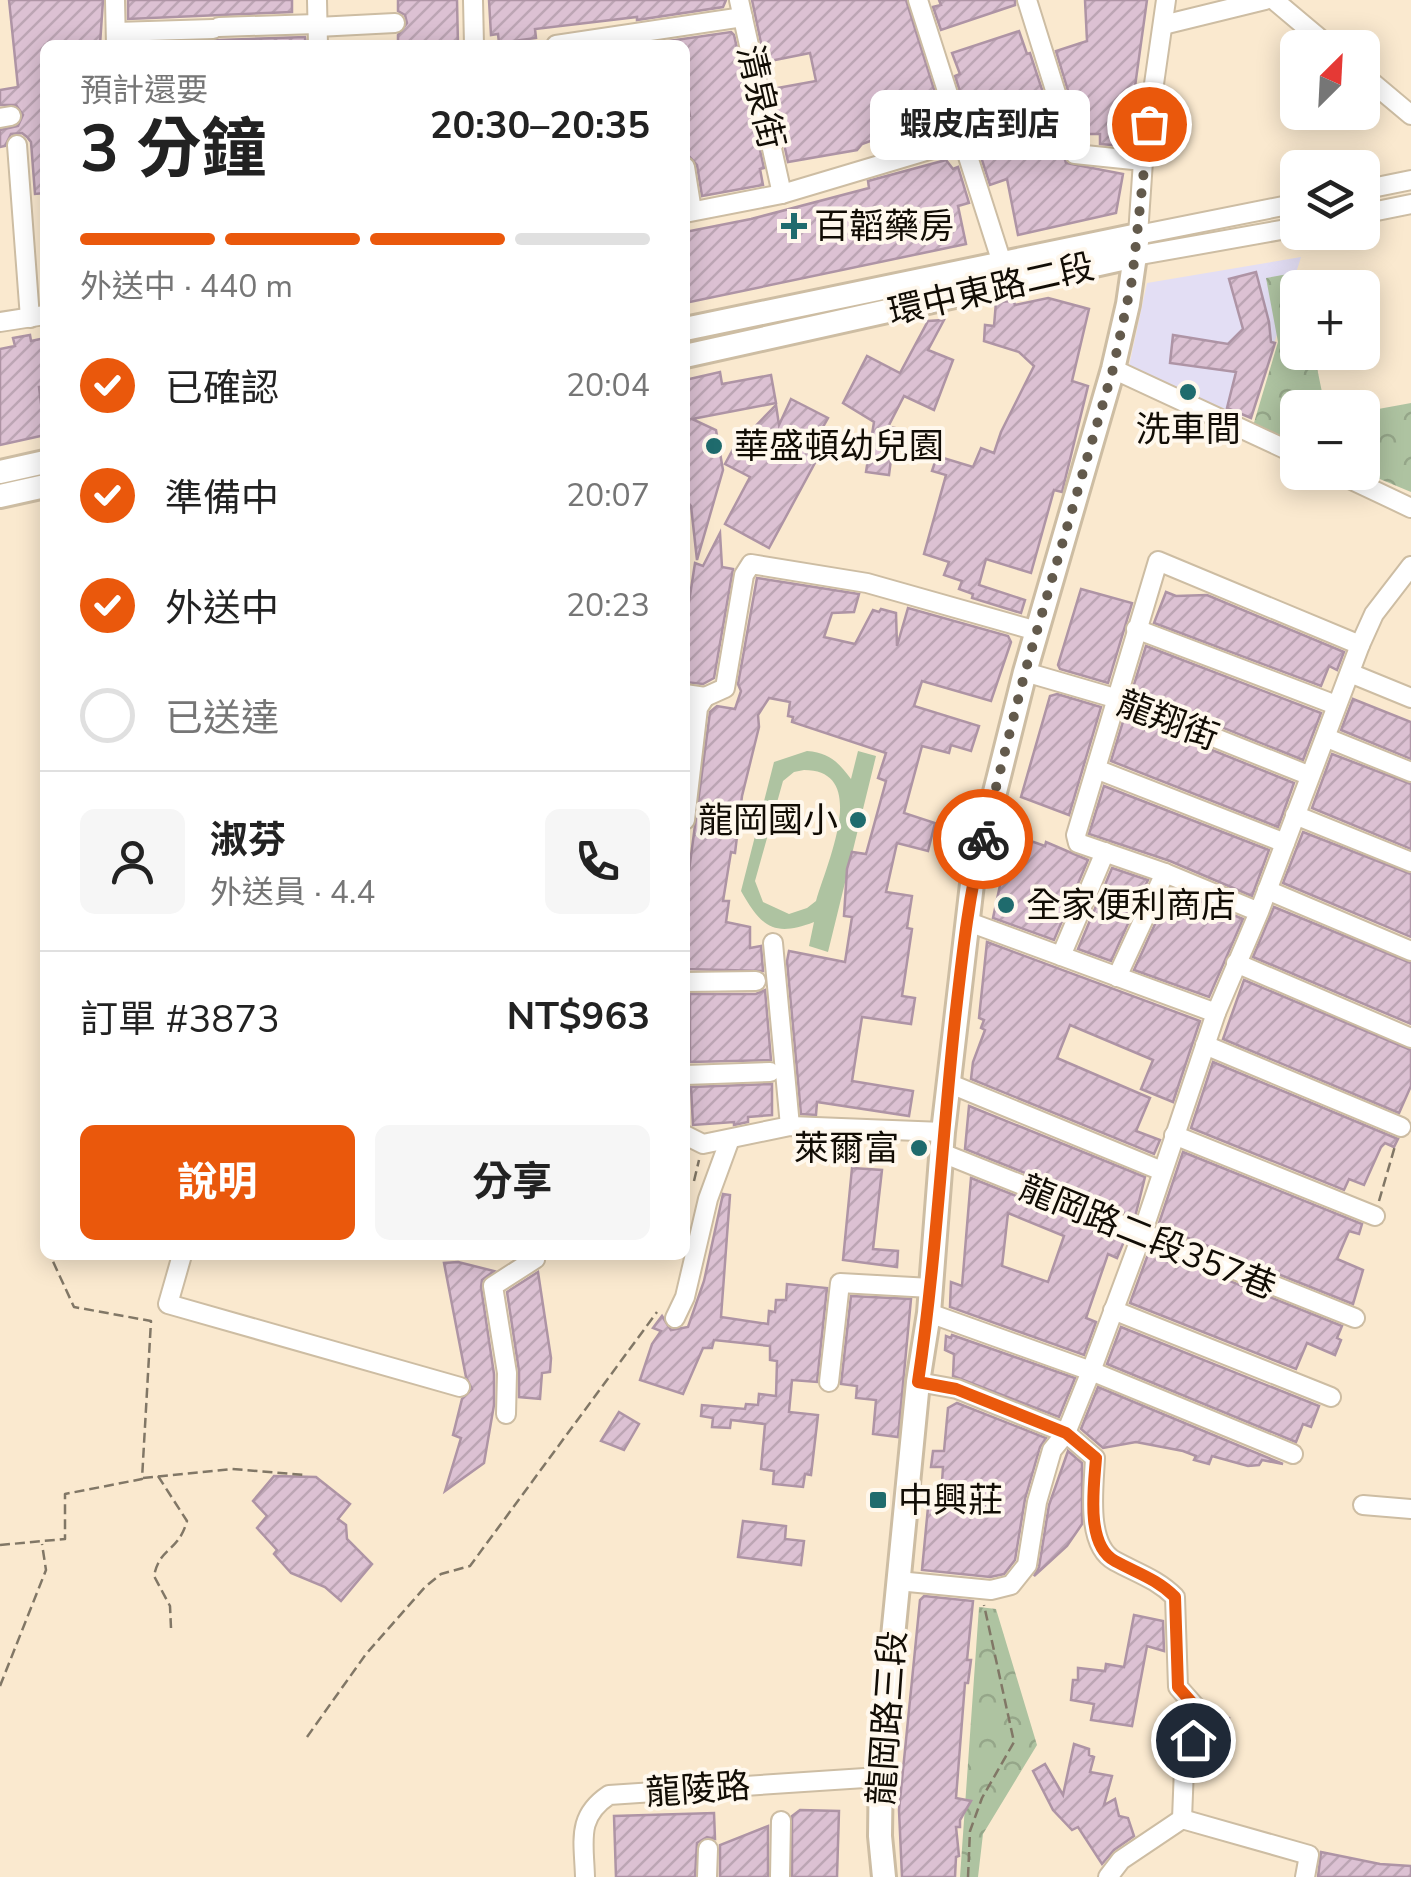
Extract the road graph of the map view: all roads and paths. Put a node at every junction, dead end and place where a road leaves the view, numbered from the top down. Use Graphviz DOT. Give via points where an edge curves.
graph roads {
  1 [pos="115,0"];
  2 [pos="316,0"];
  3 [pos="474,0"];
  4 [pos="918,0"];
  5 [pos="1027,0"];
  6 [pos="1166,0"];
  7 [pos="1265,0"];
  8 [pos="1274,0"];
  9 [pos="741,8"];
  10 [pos="394,22"];
  11 [pos="1163,25"];
  12 [pos="1310,30"];
  13 [pos="318,32"];
  14 [pos="116,38"];
  15 [pos="474,40"];
  16 [pos="581,40"];
  17 [pos="1380,89"];
  18 [pos="1411,115"];
  19 [pos="963,140"];
  20 [pos="17,145"];
  21 [pos="1142,161"];
  22 [pos="1411,180"];
  23 [pos="1380,186"];
  24 [pos="782,194"];
  25 [pos="1411,204"];
  26 [pos="1280,208"];
  27 [pos="1380,210"];
  28 [pos="690,212"];
  29 [pos="1280,229"];
  30 [pos="1136,246"];
  31 [pos="1002,263"];
  32 [pos="38,317"];
  33 [pos="0,322"];
  34 [pos="690,328"];
  35 [pos="690,355"];
  36 [pos="1113,369"];
  37 [pos="1280,447"];
  38 [pos="40,463"];
  39 [pos="0,472"];
  40 [pos="40,487"];
  41 [pos="1374,490"];
  42 [pos="0,496"];
  43 [pos="1411,508"];
  44 [pos="1411,566"];
  45 [pos="1136,629"];
  46 [pos="1037,631"];
  47 [pos="1360,646"];
  48 [pos="1025,672"];
  49 [pos="1350,673"];
  50 [pos="690,695"];
  51 [pos="705,698"];
  52 [pos="1411,698"];
  53 [pos="1118,699"];
  54 [pos="1336,705"];
  55 [pos="1326,738"];
  56 [pos="1096,769"];
  57 [pos="1411,772"];
  58 [pos="1308,775"];
  59 [pos="690,777"];
  60 [pos="1295,815"];
  61 [pos="1284,843"];
  62 [pos="1104,852"];
  63 [pos="1411,862"];
  64 [pos="1165,873"];
  65 [pos="1267,890"];
  66 [pos="1259,912"];
  67 [pos="966,921"];
  68 [pos="772,943"];
  69 [pos="1411,951"];
  70 [pos="1061,956"];
  71 [pos="1236,963"];
  72 [pos="1117,977"];
  73 [pos="756,981"];
  74 [pos="690,982"];
  75 [pos="1216,1013"];
  76 [pos="1411,1038"];
  77 [pos="1205,1044"];
  78 [pos="770,1072"];
  79 [pos="690,1075"];
  80 [pos="948,1084"];
  81 [pos="790,1126"];
  82 [pos="1400,1127"];
  83 [pos="1174,1136"];
  84 [pos="690,1138"];
  85 [pos="730,1138"];
  86 [pos="942,1142"];
  87 [pos="1162,1171"];
  88 [pos="1375,1216"];
  89 [pos="1142,1234"];
  90 [pos="52,1260"];
  91 [pos="181,1260"];
  92 [pos="533,1260"];
  93 [pos="931,1288"];
  94 [pos="1114,1310"];
  95 [pos="929,1313"];
  96 [pos="666,1315"];
  97 [pos="1354,1318"];
  98 [pos="1091,1371"];
  99 [pos="829,1382"];
  100 [pos="918,1382"];
  101 [pos="460,1386"];
  102 [pos="1330,1397"];
  103 [pos="506,1414"];
  104 [pos="1066,1433"];
  105 [pos="1292,1454"];
  106 [pos="305,1474"];
  107 [pos="158,1476"];
  108 [pos="142,1478"];
  109 [pos="1363,1505"];
  110 [pos="1411,1509"];
  111 [pos="42,1542"];
  112 [pos="0,1545"];
  113 [pos="899,1570"];
  114 [pos="984,1590"];
  115 [pos="171,1628"];
  116 [pos="0,1686"];
  117 [pos="307,1737"];
  118 [pos="880,1777"];
  119 [pos="1182,1820"];
  120 [pos="781,1821"];
  121 [pos="708,1849"];
  122 [pos="585,1877"];
  123 [pos="708,1877"];
  124 [pos="780,1877"];
  125 [pos="884,1877"];
  126 [pos="968,1877"];
  127 [pos="1108,1877"];
  128 [pos="1305,1877"];
  1 -- 14 [label="street"];
  2 -- 13 [label="street"];
  3 -- 15 [label="street"];
  4 -- 19 [label="street"];
  5 -- 21 [label="street" via="1075,154"];
  6 -- 11 [label="street"];
  7 -- 11 [label="street"];
  8 -- 12 [label="street"];
  9 -- 16 [label="street"];
  9 -- 24 [label="street, 清泉街"];
  10 -- 13 [label="street"];
  11 -- 21 [label="street"];
  13 -- 14 [label="street" via="216,28"];
  17 -- 18 [label="street"];
  19 -- 24 [label="street"];
  19 -- 31 [label="street"];
  20 -- 32 [label="street"];
  21 -- 30 [label="street"];
  22 -- 23 [label="street"];
  24 -- 28 [label="street"];
  25 -- 27 [label="street"];
  26 -- 30 [label="street, 環中東路二段"];
  29 -- 30 [label="street, 環中東路二段"];
  30 -- 31 [label="main road, 環中東路二段"];
  30 -- 35 [label="main road, 環中東路二段"];
  30 -- 36 [label="main road, 龍岡路三段"];
  31 -- 34 [label="main road, 環中東路二段"];
  32 -- 33 [label="street"];
  36 -- 37 [label="street"];
  36 -- 46 [label="main road, 龍岡路三段"];
  38 -- 39 [label="main road"];
  40 -- 42 [label="main road"];
  41 -- 43 [label="street"];
  44 -- 47 [label="street" via="1374,614"];
  45 -- 47 [label="street" via="1158,561"];
  45 -- 53 [label="street"];
  45 -- 54 [label="street"];
  46 -- 48 [label="main road, 龍岡路三段"];
  46 -- 51 [label="street" via="867,584 751,564 725,688"];
  47 -- 49 [label="street"];
  48 -- 53 [label="street, 龍翔街"];
  48 -- 67 [label="main road, 龍岡路三段"];
  49 -- 52 [label="street"];
  49 -- 54 [label="street"];
  50 -- 51 [label="street"];
  51 -- 59 [label="street" via="698,708"];
  53 -- 56 [label="street"];
  53 -- 58 [label="street, 龍翔街"];
  54 -- 55 [label="street"];
  55 -- 57 [label="street"];
  55 -- 58 [label="street"];
  56 -- 61 [label="street"];
  56 -- 62 [label="street" via="1078,843"];
  58 -- 60 [label="street"];
  60 -- 61 [label="street"];
  60 -- 63 [label="street"];
  61 -- 65 [label="street"];
  62 -- 64 [label="street"];
  62 -- 70 [label="street"];
  64 -- 66 [label="street"];
  64 -- 72 [label="street"];
  65 -- 66 [label="street"];
  65 -- 69 [label="street"];
  66 -- 71 [label="street"];
  67 -- 70 [label="street"];
  67 -- 80 [label="main road, 龍岡路三段"];
  68 -- 81 [label="street"];
  70 -- 72 [label="street"];
  71 -- 75 [label="street"];
  71 -- 76 [label="street"];
  72 -- 75 [label="street"];
  73 -- 74 [label="street"];
  75 -- 77 [label="street"];
  77 -- 82 [label="street"];
  77 -- 83 [label="street"];
  78 -- 79 [label="street"];
  80 -- 86 [label="main road, 龍岡路三段"];
  80 -- 87 [label="street"];
  81 -- 85 [label="street, 龍岡路二段357巷"];
  81 -- 86 [label="street, 龍岡路二段357巷"];
  82 -- 88 [label="path"];
  83 -- 87 [label="street"];
  83 -- 88 [label="street"];
  84 -- 85 [label="street, 龍岡路二段357巷" via="703,1144"];
  85 -- 96 [label="street" via="686,1297"];
  86 -- 89 [label="street, 龍岡路二段357巷"];
  86 -- 93 [label="main road, 龍岡路三段"];
  87 -- 89 [label="street"];
  89 -- 94 [label="street"];
  89 -- 97 [label="street, 龍岡路二段357巷"];
  90 -- 108 [label="path" via="74,1307 151,1322"];
  91 -- 101 [label="street" via="168,1304"];
  92 -- 103 [label="street" via="493,1286 507,1373"];
  93 -- 95 [label="main road, 龍岡路三段"];
  93 -- 99 [label="street" via="840,1283"];
  94 -- 98 [label="street"];
  94 -- 102 [label="street"];
  95 -- 98 [label="street"];
  95 -- 100 [label="main road, 龍岡路三段"];
  96 -- 117 [label="path" via="470,1566 441,1574 425,1587"];
  98 -- 104 [label="street"];
  98 -- 105 [label="street"];
  100 -- 104 [label="street" via="956,1389"];
  100 -- 113 [label="main road, 龍岡路三段"];
  104 -- 114 [label="street" via="1052,1450 1027,1565 1010,1585"];
  104 -- 119 [label="street" via="1096,1458 1093,1524 1109,1558 1175,1597 1178,1687 1201,1713 1184,1768"];
  106 -- 107 [label="path" via="232,1469"];
  107 -- 108 [label="path"];
  107 -- 115 [label="path" via="187,1521 181,1542 157,1561 154,1576 170,1606"];
  108 -- 111 [label="path" via="65,1494 66,1539"];
  109 -- 110 [label="street"];
  111 -- 112 [label="path"];
  111 -- 116 [label="path" via="46,1570"];
  113 -- 114 [label="street"];
  113 -- 118 [label="main road, 龍岡路三段"];
  114 -- 126 [label="path" via="986,1628 1014,1742 970,1831"];
  118 -- 122 [label="street, 龍陵路" via="609,1795 592,1806 584,1822"];
  118 -- 125 [label="main road, 龍岡路三段"];
  119 -- 127 [label="street" via="1121,1860"];
  119 -- 128 [label="street" via="1308,1855"];
  120 -- 124 [label="street"];
  121 -- 123 [label="street"];
}
